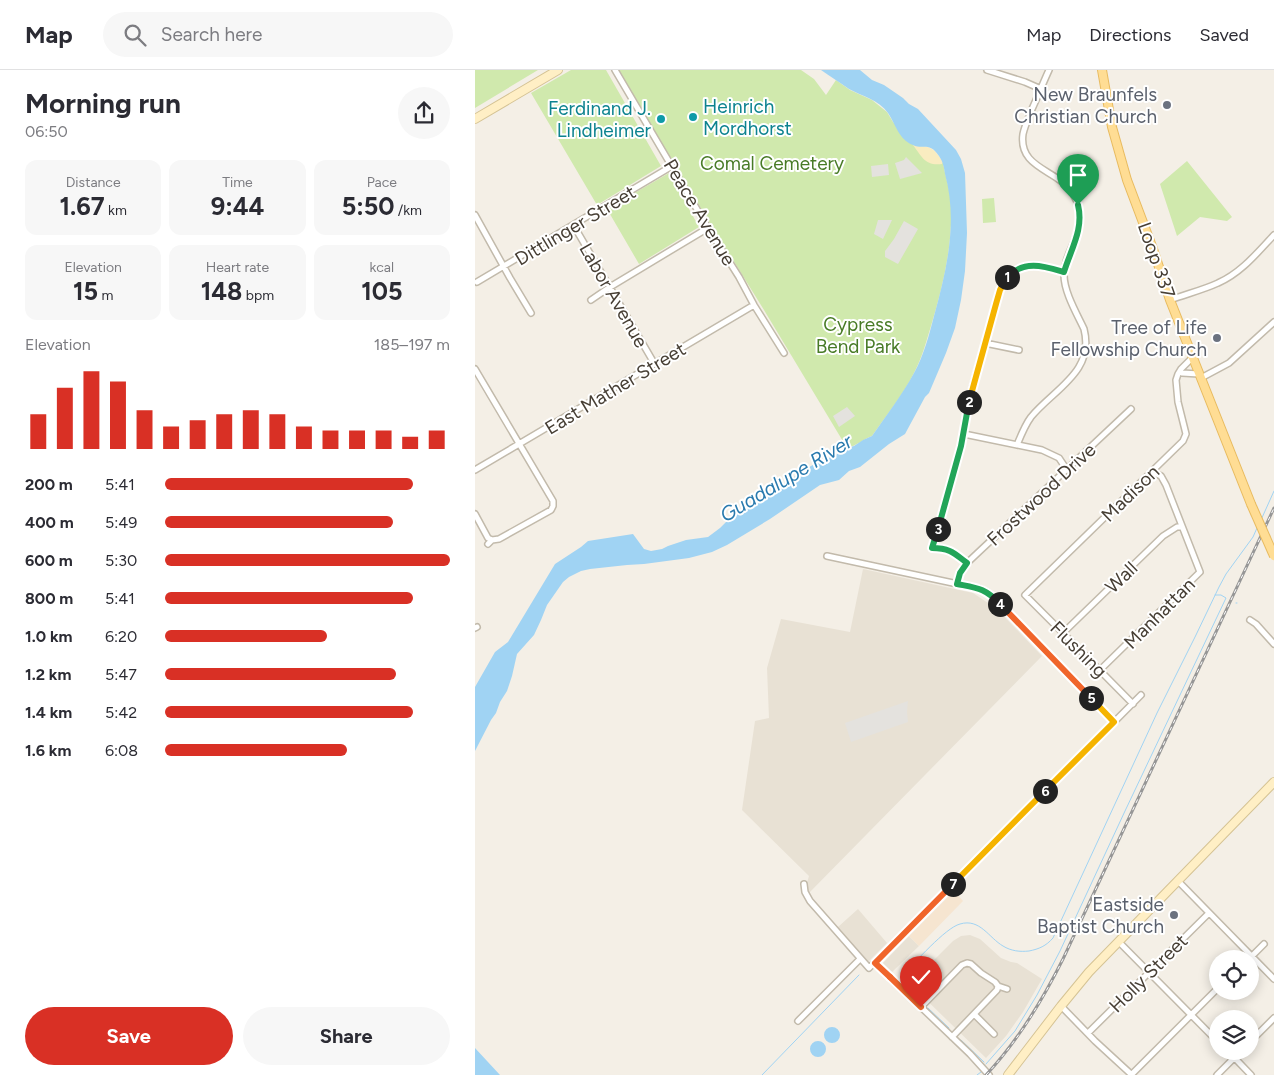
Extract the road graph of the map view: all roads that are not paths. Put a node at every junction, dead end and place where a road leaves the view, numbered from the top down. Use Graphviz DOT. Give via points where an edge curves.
graph roads {
  1 [pos="557,70"];
  2 [pos="615,70"];
  3 [pos="987,70"];
  4 [pos="1049,70"];
  5 [pos="1102,70"];
  6 [pos="1041,89"];
  7 [pos="475,119"];
  8 [pos="672,166"];
  9 [pos="475,215"];
  10 [pos="574,226"];
  11 [pos="708,228"];
  12 [pos="1274,235"];
  13 [pos="503,267"];
  14 [pos="1064,272"];
  15 [pos="477,282"];
  16 [pos="610,287"];
  17 [pos="591,300"];
  18 [pos="1171,300"];
  19 [pos="754,304"];
  20 [pos="531,313"];
  21 [pos="1274,322"];
  22 [pos="985,343"];
  23 [pos="1019,350"];
  24 [pos="784,354"];
  25 [pos="1193,358"];
  26 [pos="654,363"];
  27 [pos="475,369"];
  28 [pos="1180,372"];
  29 [pos="1200,376"];
  30 [pos="1131,409"];
  31 [pos="964,434"];
  32 [pos="519,444"];
  33 [pos="1017,445"];
  34 [pos="475,470"];
  35 [pos="1067,470"];
  36 [pos="1151,472"];
  37 [pos="475,514"];
  38 [pos="1182,527"];
  39 [pos="827,556"];
  40 [pos="1274,556"];
  41 [pos="967,563"];
  42 [pos="957,584"];
  43 [pos="1025,595"];
  44 [pos="1250,620"];
  45 [pos="1063,633"];
  46 [pos="1274,644"];
  47 [pos="1100,670"];
  48 [pos="1141,695"];
  49 [pos="1133,704"];
  50 [pos="1114,722"];
  51 [pos="1274,782"];
  52 [pos="1178,881"];
  53 [pos="804,884"];
  54 [pos="1209,913"];
  55 [pos="1119,942"];
  56 [pos="1264,944"];
  57 [pos="1243,950"];
  58 [pos="1258,950"];
  59 [pos="860,960"];
  60 [pos="875,963"];
  61 [pos="1259,965"];
  62 [pos="1149,972"];
  63 [pos="1274,979"];
  64 [pos="998,986"];
  65 [pos="1007,989"];
  66 [pos="1209,997"];
  67 [pos="1061,1006"];
  68 [pos="921,1007"];
  69 [pos="974,1014"];
  70 [pos="1191,1015"];
  71 [pos="1274,1018"];
  72 [pos="798,1021"];
  73 [pos="1088,1033"];
  74 [pos="1209,1033"];
  75 [pos="1259,1033"];
  76 [pos="994,1034"];
  77 [pos="952,1036"];
  78 [pos="969,1054"];
  79 [pos="1232,1060"];
  80 [pos="1236,1060"];
  81 [pos="989,1075"];
  82 [pos="993,1075"];
  83 [pos="1009,1075"];
  84 [pos="1131,1075"];
  85 [pos="1217,1075"];
  86 [pos="1251,1075"];
  1 -- 7 [label="street"];
  2 -- 8 [label="street, Peace Avenue"];
  3 -- 6 [label="street"];
  4 -- 6 [label="street"];
  5 -- 18 [label="main road, Loop 337" via="1108,108 1127,180"];
  6 -- 14 [label="street" via="1024,130 1023,144 1031,160 1063,183 1078,205 1079,227"];
  8 -- 10 [label="street, Dittlinger Street"];
  8 -- 11 [label="street, Peace Avenue"];
  9 -- 13 [label="street"];
  10 -- 13 [label="street, Dittlinger Street"];
  10 -- 16 [label="street, Labor Avenue"];
  11 -- 16 [label="street"];
  11 -- 19 [label="street, Peace Avenue"];
  12 -- 18 [label="street" via="1234,274"];
  13 -- 15 [label="street, Dittlinger Street"];
  13 -- 20 [label="street"];
  14 -- 22 [label="street" via="1034,266 1012,272 1000,290"];
  14 -- 33 [label="street" via="1085,335 1084,356 1070,380 1030,418"];
  16 -- 17 [label="street"];
  16 -- 26 [label="street, Labor Avenue"];
  18 -- 25 [label="main road, Loop 337"];
  19 -- 24 [label="street, Peace Avenue"];
  19 -- 26 [label="street, East Mather Street"];
  21 -- 29 [label="street" via="1222,368"];
  22 -- 23 [label="street"];
  22 -- 31 [label="street" via="971,392"];
  25 -- 28 [label="street"];
  25 -- 29 [label="main road, Loop 337"];
  26 -- 32 [label="street, East Mather Street"];
  27 -- 32 [label="street"];
  28 -- 29 [label="street"];
  28 -- 36 [label="street, Madison" via="1176,384 1186,436"];
  29 -- 40 [label="main road, Loop 337, bridge"];
  30 -- 35 [label="street, Frostwood Drive"];
  31 -- 33 [label="street"];
  31 -- 41 [label="street" via="932,548 954,552"];
  32 -- 34 [label="street, East Mather Street"];
  32 -- 37 [label="street" via="553,501 551,510 490,542"];
  33 -- 35 [label="street" via="1054,454"];
  35 -- 41 [label="street, Frostwood Drive"];
  36 -- 38 [label="street, Manhattan" via="1163,479"];
  36 -- 43 [label="street, Madison"];
  38 -- 45 [label="street, Wall" via="1163,536"];
  38 -- 47 [label="street, Manhattan" via="1200,572"];
  39 -- 42 [label="street"];
  41 -- 42 [label="street, Frostwood Drive"];
  42 -- 50 [label="street" via="981,589 991,595"];
  43 -- 45 [label="street, Flushing"];
  44 -- 46 [label="street"];
  45 -- 47 [label="street, Flushing"];
  47 -- 49 [label="street, Flushing"];
  48 -- 49 [label="street"];
  49 -- 50 [label="street"];
  50 -- 60 [label="street"];
  51 -- 52 [label="street"];
  52 -- 54 [label="street"];
  52 -- 55 [label="street"];
  53 -- 59 [label="street" via="810,901"];
  54 -- 57 [label="street"];
  54 -- 62 [label="street, Holly Street"];
  55 -- 62 [label="street"];
  55 -- 67 [label="street"];
  56 -- 58 [label="street"];
  59 -- 60 [label="street" via="869,968"];
  59 -- 72 [label="street"];
  60 -- 68 [label="street"];
  61 -- 63 [label="street"];
  62 -- 70 [label="street"];
  62 -- 73 [label="street, Holly Street"];
  64 -- 65 [label="street"];
  64 -- 68 [label="street" via="967,963"];
  64 -- 69 [label="street"];
  66 -- 70 [label="street"];
  67 -- 73 [label="street"];
  67 -- 83 [label="street"];
  68 -- 77 [label="street"];
  69 -- 76 [label="street"];
  69 -- 77 [label="street"];
  70 -- 74 [label="street"];
  70 -- 84 [label="street"];
  71 -- 75 [label="street"];
  73 -- 84 [label="street"];
  77 -- 78 [label="street"];
  78 -- 81 [label="street"];
  78 -- 82 [label="street"];
  79 -- 85 [label="street"];
  80 -- 86 [label="street"];
}
